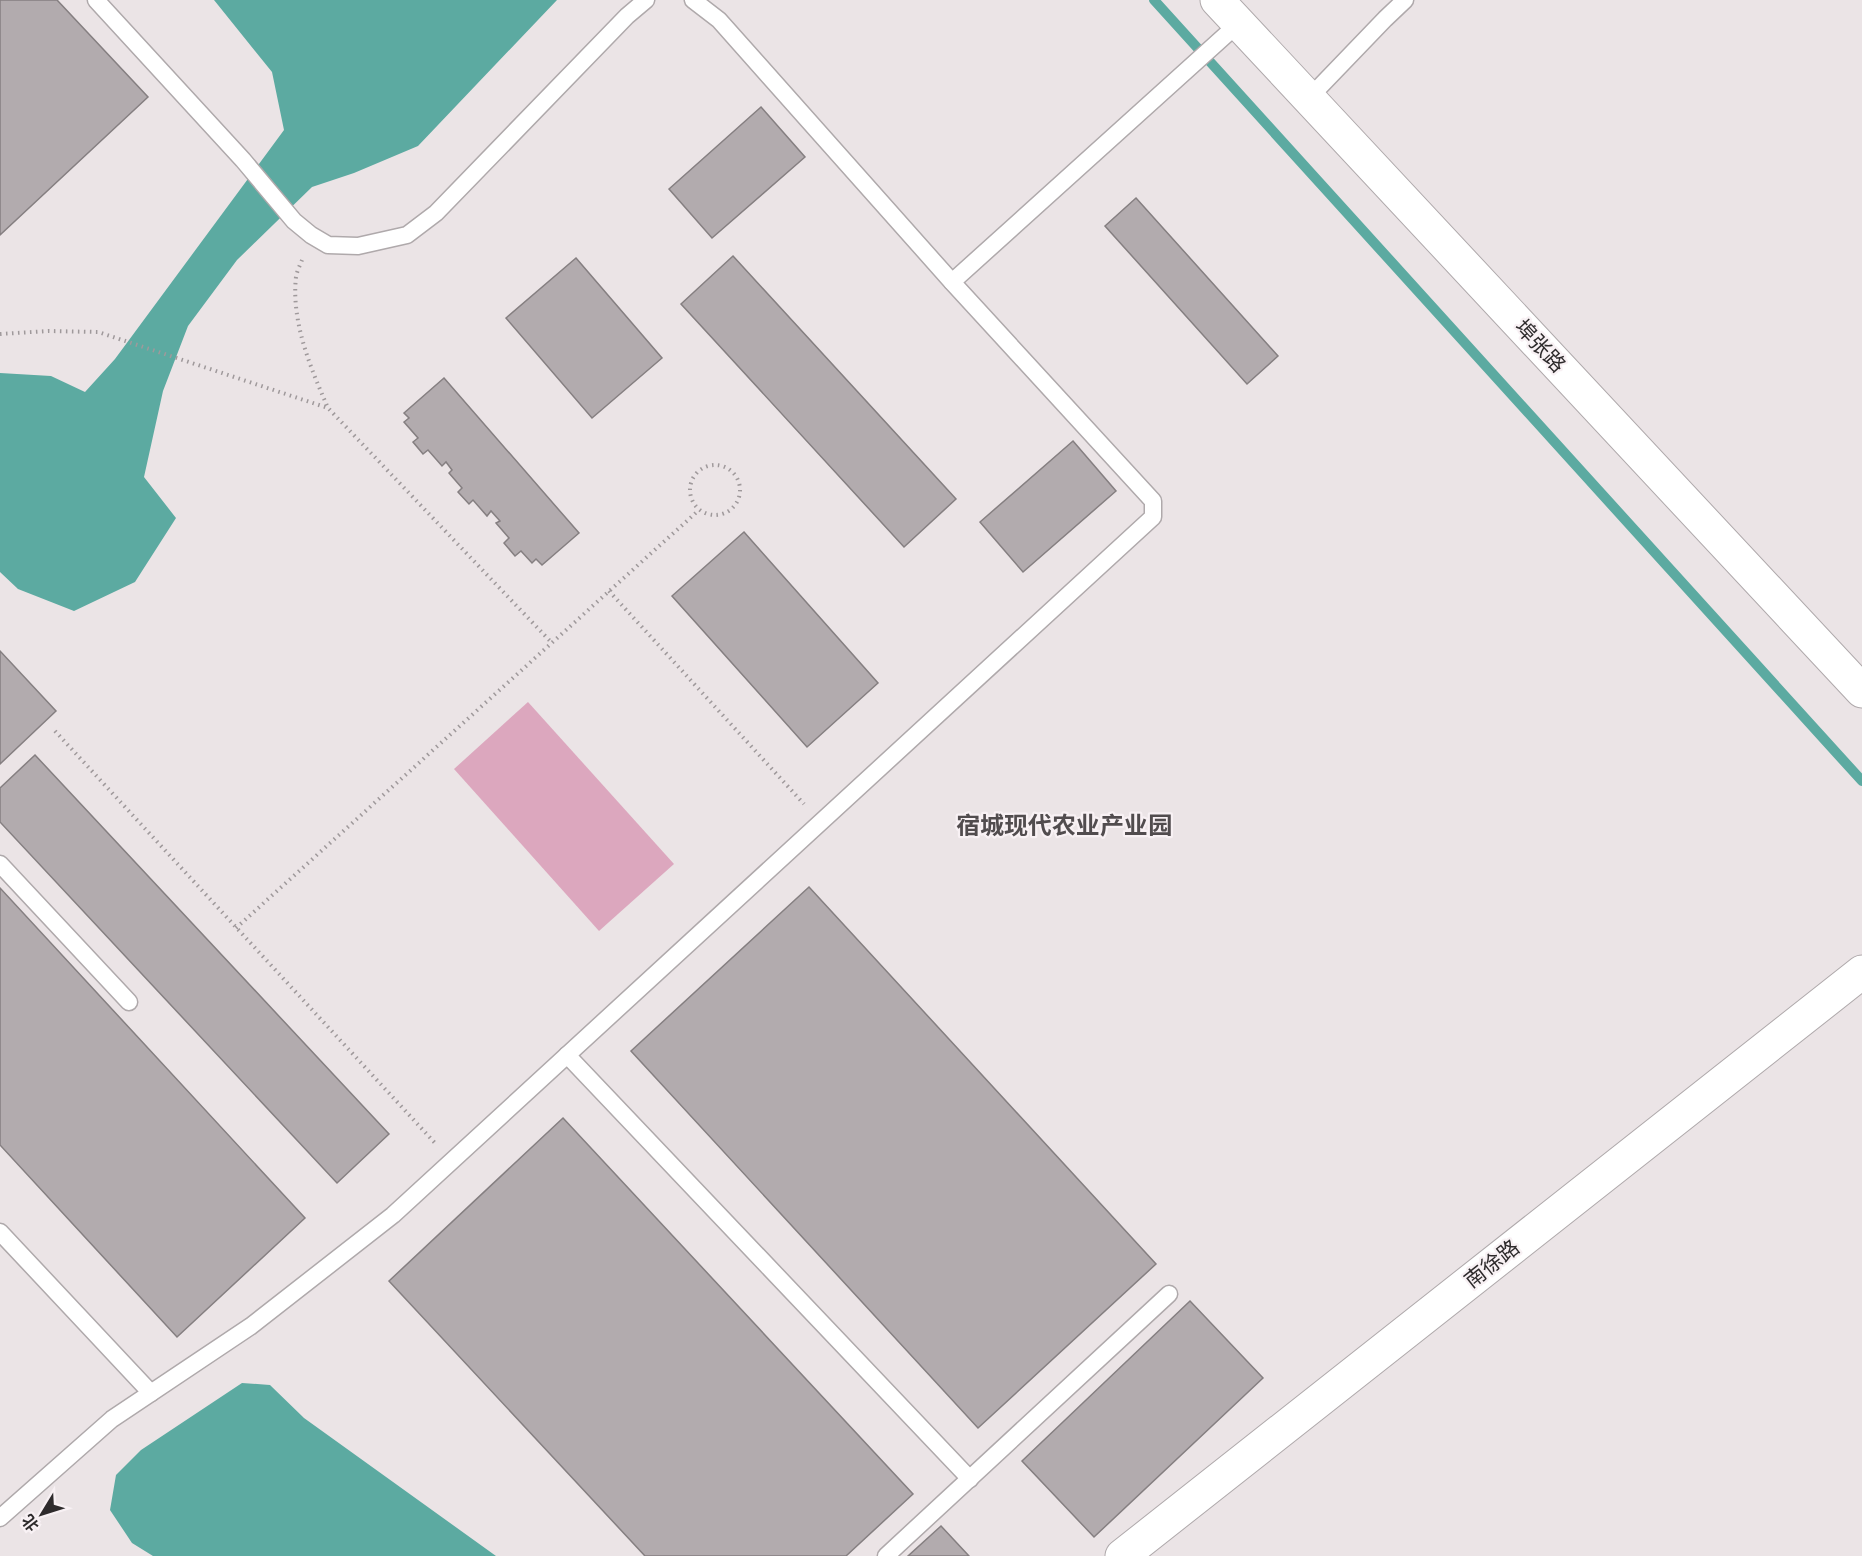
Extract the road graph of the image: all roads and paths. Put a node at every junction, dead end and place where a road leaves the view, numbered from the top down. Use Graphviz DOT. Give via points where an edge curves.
graph roads {
  1 [pos="96,0"];
  2 [pos="646,0"];
  3 [pos="693,0"];
  4 [pos="1405,0"];
  5 [pos="1225,21"];
  6 [pos="1310,99"];
  7 [pos="312,235"];
  8 [pos="952,282"];
  9 [pos="0,334"];
  10 [pos="328,408"];
  11 [pos="699,510"];
  12 [pos="609,591"];
  13 [pos="552,643"];
  14 [pos="1862,692"];
  15 [pos="55,731"];
  16 [pos="821,822"];
  17 [pos="0,864"];
  18 [pos="236,928"];
  19 [pos="1862,972"];
  20 [pos="129,1002"];
  21 [pos="567,1054"];
  22 [pos="451,1161"];
  23 [pos="0,1232"];
  24 [pos="1169,1294"];
  25 [pos="151,1393"];
  26 [pos="970,1479"];
  27 [pos="0,1518"];
  28 [pos="886,1556"];
  29 [pos="1122,1556"];
  1 -- 7 [label="lane" via="294,221"];
  2 -- 7 [label="lane" via="436,213 407,235 358,246 328,245"];
  3 -- 8 [label="lane" via="719,20"];
  4 -- 6 [label="lane"];
  5 -- 6 [label="street, 埠张路"];
  5 -- 8 [label="lane" via="1088,159"];
  6 -- 14 [label="street, 埠张路"];
  7 -- 10 [label="path" via="296,276 297,316 310,366"];
  8 -- 16 [label="lane" via="1153,501 1153,517"];
  9 -- 10 [label="path" via="98,332"];
  10 -- 13 [label="path"];
  11 -- 11 [label="path" via="715,516 737,504 741,488 734,472 711,465 697,473 690,488"];
  11 -- 12 [label="path"];
  12 -- 13 [label="path"];
  12 -- 16 [label="path"];
  13 -- 18 [label="path"];
  15 -- 18 [label="path"];
  16 -- 21 [label="lane"];
  17 -- 20 [label="lane"];
  18 -- 22 [label="path"];
  19 -- 29 [label="street, 南徐路"];
  21 -- 22 [label="lane"];
  21 -- 26 [label="lane"];
  22 -- 25 [label="lane" via="393,1215 260,1319"];
  23 -- 25 [label="lane"];
  24 -- 26 [label="lane"];
  25 -- 27 [label="lane" via="112,1419"];
  26 -- 28 [label="lane"];
}
